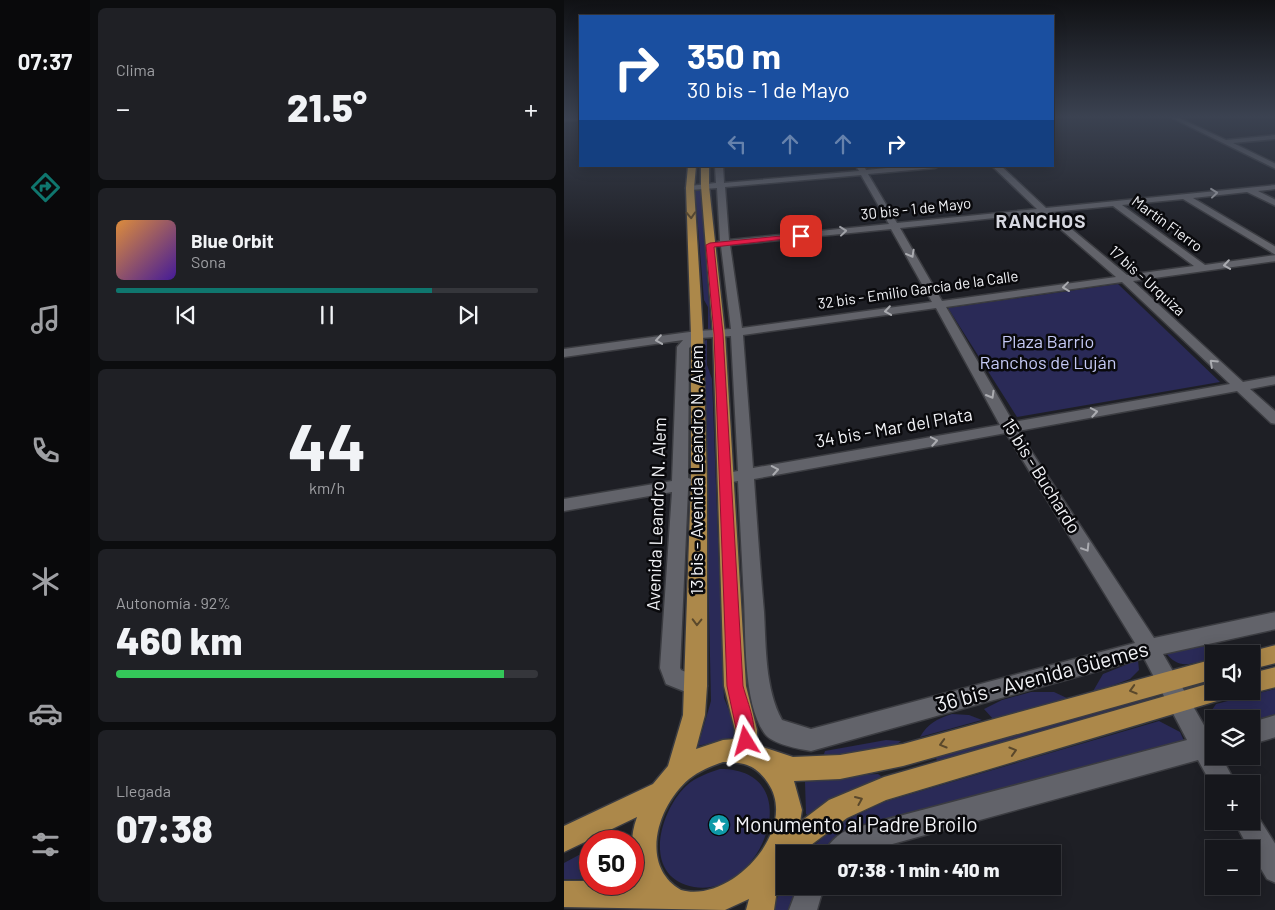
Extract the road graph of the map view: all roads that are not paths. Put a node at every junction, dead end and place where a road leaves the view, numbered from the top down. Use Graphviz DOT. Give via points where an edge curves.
graph roads {
  1 [pos="1258,158"];
  2 [pos="693,167"];
  3 [pos="705,167"];
  4 [pos="718,167"];
  5 [pos="911,167"];
  6 [pos="997,167"];
  7 [pos="1275,167"];
  8 [pos="862,169"];
  9 [pos="705,186"];
  10 [pos="1275,187"];
  11 [pos="1249,190"];
  12 [pos="1184,196"];
  13 [pos="1114,203"];
  14 [pos="1275,204"];
  15 [pos="1044,211"];
  16 [pos="895,226"];
  17 [pos="718,244"];
  18 [pos="1275,252"];
  19 [pos="1275,258"];
  20 [pos="1203,268"];
  21 [pos="1125,279"];
  22 [pos="938,303"];
  23 [pos="737,332"];
  24 [pos="719,334"];
  25 [pos="697,335"];
  26 [pos="564,353"];
  27 [pos="1275,380"];
  28 [pos="1238,387"];
  29 [pos="1275,420"];
  30 [pos="1009,427"];
  31 [pos="747,475"];
  32 [pos="727,478"];
  33 [pos="699,482"];
  34 [pos="680,486"];
  35 [pos="564,505"];
  36 [pos="1275,620"];
  37 [pos="1149,648"];
  38 [pos="1275,654"];
  39 [pos="1260,658"];
  40 [pos="1205,671"];
  41 [pos="1275,677"];
  42 [pos="1168,680"];
  43 [pos="1260,681"];
  44 [pos="696,686"];
  45 [pos="1205,695"];
  46 [pos="1177,702"];
  47 [pos="1275,726"];
  48 [pos="1260,731"];
  49 [pos="811,740"];
  50 [pos="1205,742"];
  51 [pos="1205,747"];
  52 [pos="751,754"];
  53 [pos="678,773"];
  54 [pos="660,793"];
  55 [pos="1251,830"];
  56 [pos="564,839"];
  57 [pos="847,845"];
  58 [pos="771,863"];
  59 [pos="1275,870"];
  60 [pos="564,894"];
  61 [pos="808,895"];
  62 [pos="672,903"];
  63 [pos="760,910"];
  64 [pos="803,910"];
  1 -- 7 [label="street"];
  2 -- 9 [label="main road, 13 bis - Avenida Leandro N. Alem"];
  3 -- 9 [label="main road, 13 bis - Avenida Leandro N. Alem"];
  4 -- 9 [label="street, 13 bis - Avenida Leandro N. Alem"];
  5 -- 8 [label="street"];
  6 -- 15 [label="street, 17 bis - Urquiza"];
  8 -- 9 [label="street"];
  8 -- 16 [label="street, 15 bis - Buchardo"];
  9 -- 17 [label="street, 13 bis - Avenida Leandro N. Alem"];
  9 -- 25 [label="main road, 13 bis - Avenida Leandro N. Alem, one-way"];
  10 -- 11 [label="street, 30 bis - 1 de Mayo"];
  12 -- 11 [label="street, 30 bis - 1 de Mayo, one-way"];
  11 -- 14 [label="street"];
  12 -- 13 [label="street, 30 bis - 1 de Mayo"];
  12 -- 18 [label="street"];
  13 -- 15 [label="street, 30 bis - 1 de Mayo"];
  13 -- 20 [label="street, Martín Fierro"];
  15 -- 16 [label="street, 30 bis - 1 de Mayo"];
  15 -- 21 [label="street, 17 bis - Urquiza"];
  17 -- 16 [label="street, 30 bis - 1 de Mayo, one-way"];
  16 -- 22 [label="street, 15 bis - Buchardo, one-way"];
  17 -- 23 [label="street, 13 bis - Avenida Leandro N. Alem"];
  17 -- 24 [label="main road, 13 bis - Avenida Leandro N. Alem"];
  19 -- 20 [label="street, 32 bis - Emilio García de la Calle, one-way"];
  20 -- 21 [label="street, 32 bis - Emilio García de la Calle"];
  21 -- 22 [label="street, 32 bis - Emilio García de la Calle, one-way"];
  28 -- 21 [label="street, 17 bis - Urquiza, one-way"];
  22 -- 23 [label="street, 32 bis - Emilio García de la Calle, one-way"];
  22 -- 30 [label="street, 15 bis - Buchardo, one-way"];
  23 -- 24 [label="street, 32 bis - Emilio García de la Calle"];
  23 -- 31 [label="street, 13 bis - Avenida Leandro N. Alem"];
  24 -- 25 [label="street, 32 bis - Emilio García de la Calle"];
  24 -- 32 [label="main road, 13 bis - Avenida Leandro N. Alem"];
  25 -- 26 [label="street, 32 bis - Emilio García de la Calle, one-way"];
  25 -- 33 [label="main road, 13 bis - Avenida Leandro N. Alem"];
  25 -- 34 [label="street, Avenida Leandro N. Alem" via="683,347"];
  27 -- 28 [label="street, 34 bis - Mar del Plata"];
  28 -- 29 [label="street, 17 bis - Urquiza"];
  30 -- 28 [label="street, 34 bis - Mar del Plata, one-way"];
  31 -- 30 [label="street, 34 bis - Mar del Plata, one-way"];
  30 -- 37 [label="street, 15 bis - Buchardo, one-way"];
  31 -- 32 [label="street, 34 bis - Mar del Plata"];
  31 -- 49 [label="street, 13 bis - Avenida Leandro N. Alem" via="757,658 766,713 774,728"];
  32 -- 52 [label="main road, 13 bis - Avenida Leandro N. Alem" via="735,686"];
  33 -- 34 [label="street"];
  33 -- 44 [label="main road, 13 bis - Avenida Leandro N. Alem, one-way"];
  34 -- 35 [label="street"];
  34 -- 44 [label="street, Avenida Leandro N. Alem" via="670,668 674,677"];
  36 -- 37 [label="street, 36 bis - Avenida Güemes"];
  37 -- 42 [label="street, 15 bis - Buchardo"];
  37 -- 49 [label="street, 36 bis - Avenida Güemes"];
  38 -- 39 [label="main road"];
  40 -- 42 [label="main road, 36 bis - Avenida Güemes"];
  41 -- 43 [label="main road"];
  42 -- 46 [label="street, 15 bis - Buchardo"];
  42 -- 52 [label="main road, 36 bis - Avenida Güemes, one-way" via="904,755 840,767 793,769"];
  44 -- 53 [label="main road, 13 bis - Avenida Leandro N. Alem" via="694,715"];
  45 -- 46 [label="main road"];
  46 -- 50 [label="street, 15 bis - Buchardo"];
  58 -- 46 [label="main road, one-way" via="838,809 884,790"];
  47 -- 48 [label="street"];
  51 -- 57 [label="street"];
  52 -- 53 [label="main road" via="723,751 700,758"];
  52 -- 58 [label="main road" via="764,759 779,774 787,795 788,820 782,845"];
  53 -- 54 [label="main road"];
  54 -- 56 [label="main road"];
  54 -- 62 [label="main road" via="648,818 643,844 646,869 657,889"];
  55 -- 59 [label="street"];
  58 -- 62 [label="main road" via="748,890 724,903 698,907"];
  58 -- 63 [label="main road"];
  60 -- 62 [label="main road"];
  61 -- 64 [label="street"];
}
